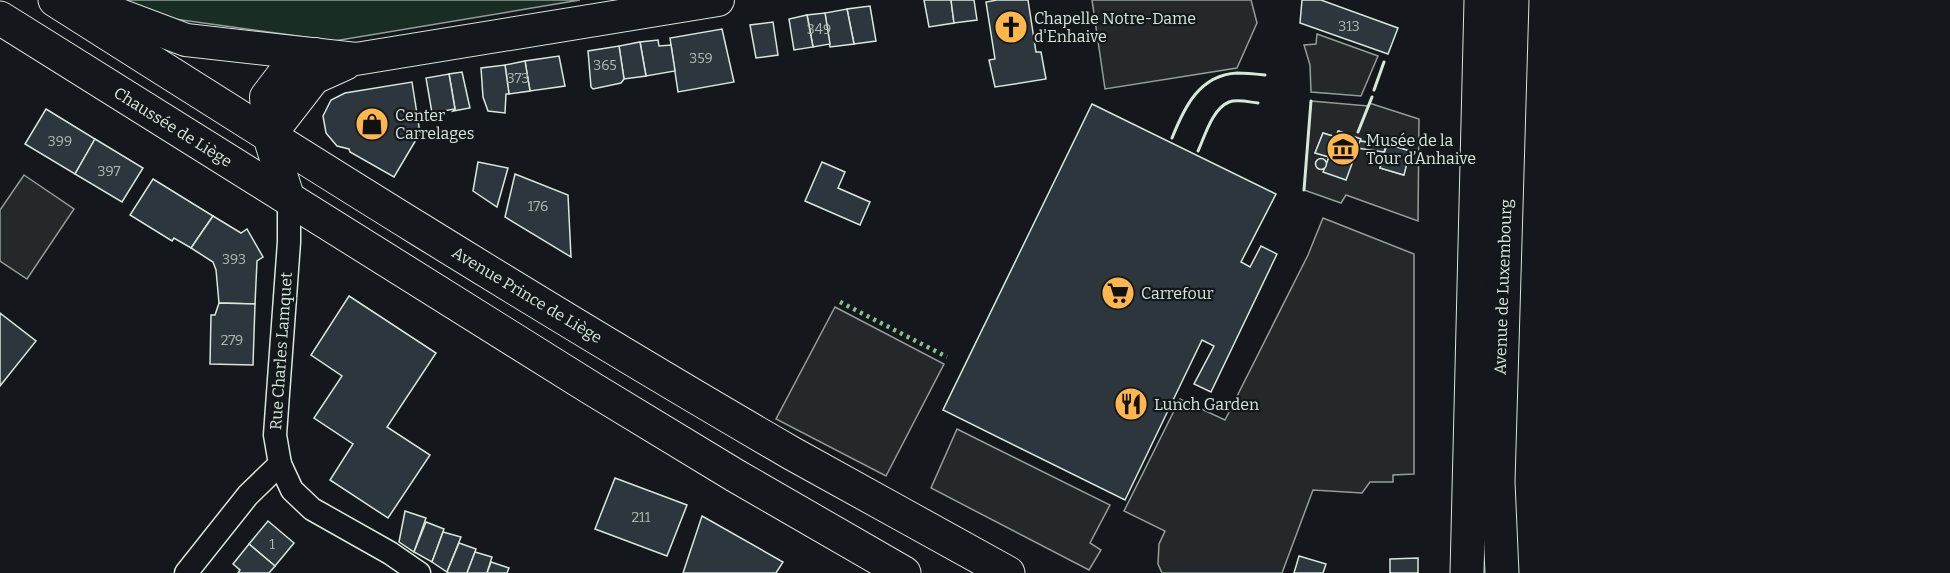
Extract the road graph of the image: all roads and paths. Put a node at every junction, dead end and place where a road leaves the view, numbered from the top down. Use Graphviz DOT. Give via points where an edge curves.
graph roads {
  1 [pos="55,0"];
  2 [pos="80,0"];
  3 [pos="717,0"];
  4 [pos="1481,0"];
  5 [pos="1512,0"];
  6 [pos="0,18"];
  7 [pos="315,54"];
  8 [pos="356,59"];
  9 [pos="269,136"];
  10 [pos="289,200"];
  11 [pos="280,464"];
  12 [pos="186,573"];
  13 [pos="420,573"];
  14 [pos="904,573"];
  15 [pos="1008,573"];
  16 [pos="1467,573"];
  17 [pos="1502,573"];
  1 -- 9 [label="main road, Avenue Prince de Liège"];
  2 -- 7 [label="street" via="186,40"];
  3 -- 8 [label="street"];
  4 -- 16 [label="main road, Avenue de Luxembourg"];
  5 -- 17 [label="main road, Avenue de Luxembourg" via="1498,482"];
  6 -- 10 [label="main road, Chaussée de Liège"];
  7 -- 8 [label="street"];
  7 -- 9 [label="street" via="282,76 266,97"];
  8 -- 9 [label="street" via="314,78"];
  9 -- 10 [label="street"];
  9 -- 15 [label="main road, Avenue Prince de Liège" via="520,292 774,442"];
  10 -- 11 [label="street, Rue Charles Lamquet" via="275,435"];
  10 -- 14 [label="main road" via="736,476"];
  11 -- 12 [label="street" via="248,495"];
  11 -- 13 [label="street, Rue Charles Lamquet" via="292,490 312,509"];
}
